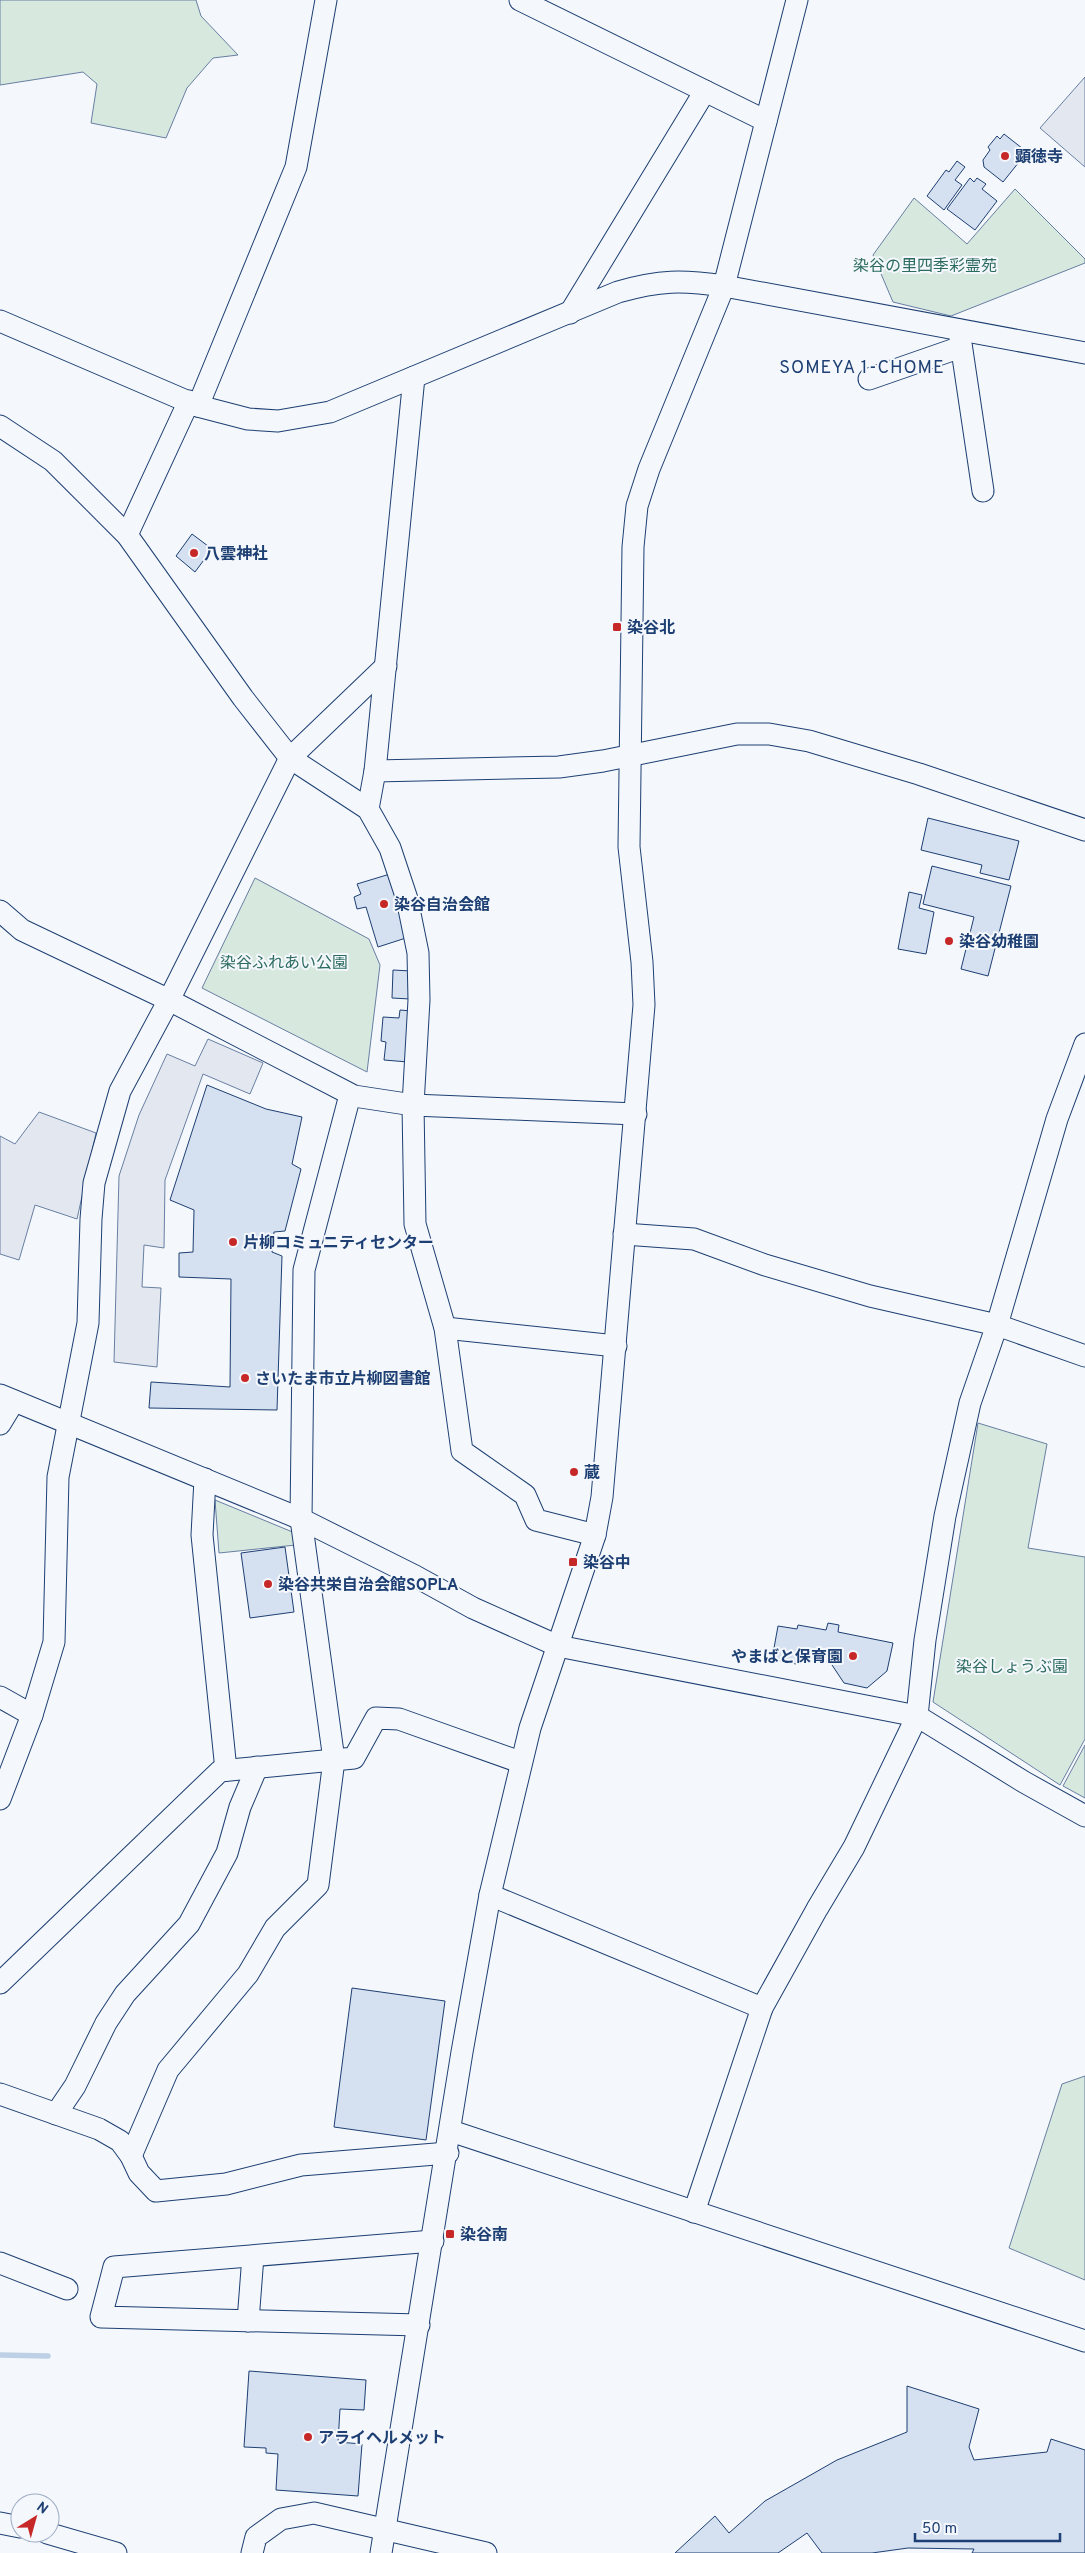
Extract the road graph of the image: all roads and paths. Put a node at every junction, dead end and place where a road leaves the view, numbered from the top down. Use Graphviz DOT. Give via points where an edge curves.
graph roads {
  1 [pos="326,0"];
  2 [pos="520,0"];
  3 [pos="797,0"];
  4 [pos="705,91"];
  5 [pos="766,121"];
  6 [pos="724,286"];
  7 [pos="570,313"];
  8 [pos="0,321"];
  9 [pos="960,339"];
  10 [pos="1085,353"];
  11 [pos="414,377"];
  12 [pos="869,379"];
  13 [pos="193,404"];
  14 [pos="0,426"];
  15 [pos="983,492"];
  16 [pos="127,534"];
  17 [pos="386,666"];
  18 [pos="630,754"];
  19 [pos="290,758"];
  20 [pos="375,771"];
  21 [pos="368,809"];
  22 [pos="1085,830"];
  23 [pos="0,910"];
  24 [pos="170,1000"];
  25 [pos="1085,1044"];
  26 [pos="350,1094"];
  27 [pos="413,1105"];
  28 [pos="636,1114"];
  29 [pos="624,1234"];
  30 [pos="997,1325"];
  31 [pos="445,1328"];
  32 [pos="616,1346"];
  33 [pos="1085,1356"];
  34 [pos="7,1398"];
  35 [pos="68,1422"];
  36 [pos="0,1424"];
  37 [pos="205,1479"];
  38 [pos="301,1519"];
  39 [pos="595,1536"];
  40 [pos="558,1646"];
  41 [pos="0,1697"];
  42 [pos="32,1715"];
  43 [pos="917,1716"];
  44 [pos="334,1760"];
  45 [pos="520,1762"];
  46 [pos="257,1767"];
  47 [pos="226,1770"];
  48 [pos="0,1799"];
  49 [pos="1085,1816"];
  50 [pos="490,1895"];
  51 [pos="0,1983"];
  52 [pos="762,2008"];
  53 [pos="0,2094"];
  54 [pos="56,2114"];
  55 [pos="451,2131"];
  56 [pos="448,2154"];
  57 [pos="131,2156"];
  58 [pos="694,2212"];
  59 [pos="433,2241"];
  60 [pos="253,2256"];
  61 [pos="0,2264"];
  62 [pos="67,2289"];
  63 [pos="248,2321"];
  64 [pos="420,2325"];
  65 [pos="1085,2341"];
  66 [pos="386,2529"];
  67 [pos="60,2537"];
  68 [pos="116,2553"];
  69 [pos="252,2553"];
  70 [pos="381,2553"];
  71 [pos="486,2553"];
  1 -- 13 [label="street" via="296,166"];
  2 -- 4 [label="street"];
  3 -- 5 [label="street"];
  4 -- 5 [label="street"];
  4 -- 7 [label="street"];
  5 -- 6 [label="street"];
  6 -- 7 [label="street" via="690,281 646,284 618,292"];
  6 -- 9 [label="street"];
  6 -- 18 [label="street" via="637,506 633,547"];
  7 -- 11 [label="street"];
  8 -- 13 [label="street"];
  9 -- 10 [label="street"];
  9 -- 12 [label="street"];
  9 -- 15 [label="street"];
  11 -- 13 [label="street" via="330,412 303,418 278,421 248,419"];
  11 -- 17 [label="street"];
  13 -- 16 [label="street"];
  14 -- 16 [label="street" via="53,461"];
  16 -- 19 [label="street" via="243,698"];
  17 -- 19 [label="street"];
  17 -- 20 [label="street"];
  18 -- 20 [label="street" via="559,767"];
  18 -- 22 [label="street" via="737,734 769,734 809,741 919,774"];
  18 -- 28 [label="street" via="629,847 644,1005"];
  19 -- 21 [label="street"];
  19 -- 24 [label="street"];
  20 -- 21 [label="street"];
  21 -- 27 [label="street" via="393,856 407,899 418,953 419,1000"];
  23 -- 24 [label="street" via="22,930"];
  24 -- 26 [label="street"];
  24 -- 35 [label="street" via="120,1091 94,1183 88,1322"];
  25 -- 30 [label="street" via="1057,1119"];
  26 -- 27 [label="street"];
  26 -- 38 [label="street" via="304,1270"];
  27 -- 28 [label="street"];
  27 -- 31 [label="street" via="415,1224"];
  28 -- 29 [label="street"];
  29 -- 30 [label="street" via="694,1239 765,1266 870,1296"];
  29 -- 32 [label="street"];
  30 -- 33 [label="street"];
  30 -- 43 [label="street" via="970,1402 956,1461 925,1640"];
  31 -- 32 [label="street"];
  31 -- 39 [label="street" via="462,1451 525,1494 536,1520"];
  32 -- 39 [label="street" via="602,1496"];
  34 -- 35 [label="street"];
  34 -- 36 [label="street"];
  35 -- 37 [label="street"];
  35 -- 42 [label="street" via="58,1477 54,1642"];
  37 -- 38 [label="street"];
  37 -- 47 [label="street" via="202,1536"];
  38 -- 40 [label="street" via="473,1608"];
  38 -- 44 [label="street"];
  39 -- 40 [label="street"];
  40 -- 43 [label="street"];
  40 -- 45 [label="street"];
  41 -- 42 [label="street"];
  42 -- 48 [label="street"];
  43 -- 49 [label="street"];
  43 -- 52 [label="street" via="854,1847"];
  44 -- 45 [label="street" via="354,1758 376,1718 399,1719"];
  44 -- 46 [label="street"];
  44 -- 57 [label="street" via="318,1885 275,1928 248,1974 168,2070"];
  45 -- 50 [label="street"];
  46 -- 47 [label="street"];
  46 -- 54 [label="street" via="240,1807 227,1853 189,1924 126,1994 106,2023 75,2086"];
  47 -- 51 [label="street" via="220,1771 133,1852"];
  50 -- 52 [label="street"];
  50 -- 55 [label="street"];
  52 -- 58 [label="street"];
  53 -- 54 [label="street"];
  54 -- 57 [label="street" via="99,2129 120,2141"];
  55 -- 56 [label="street"];
  55 -- 58 [label="street"];
  56 -- 57 [label="street" via="301,2165 226,2184 156,2191 139,2173"];
  56 -- 59 [label="street"];
  58 -- 65 [label="street"];
  59 -- 60 [label="street"];
  59 -- 64 [label="street"];
  60 -- 63 [label="street"];
  60 -- 63 [label="street" via="114,2267 101,2317"];
  61 -- 62 [label="street"];
  63 -- 64 [label="street"];
  64 -- 66 [label="street"];
  66 -- 69 [label="street" via="314,2513 281,2519 256,2537"];
  66 -- 70 [label="street"];
  66 -- 71 [label="street"];
  67 -- 68 [label="street"];
}
